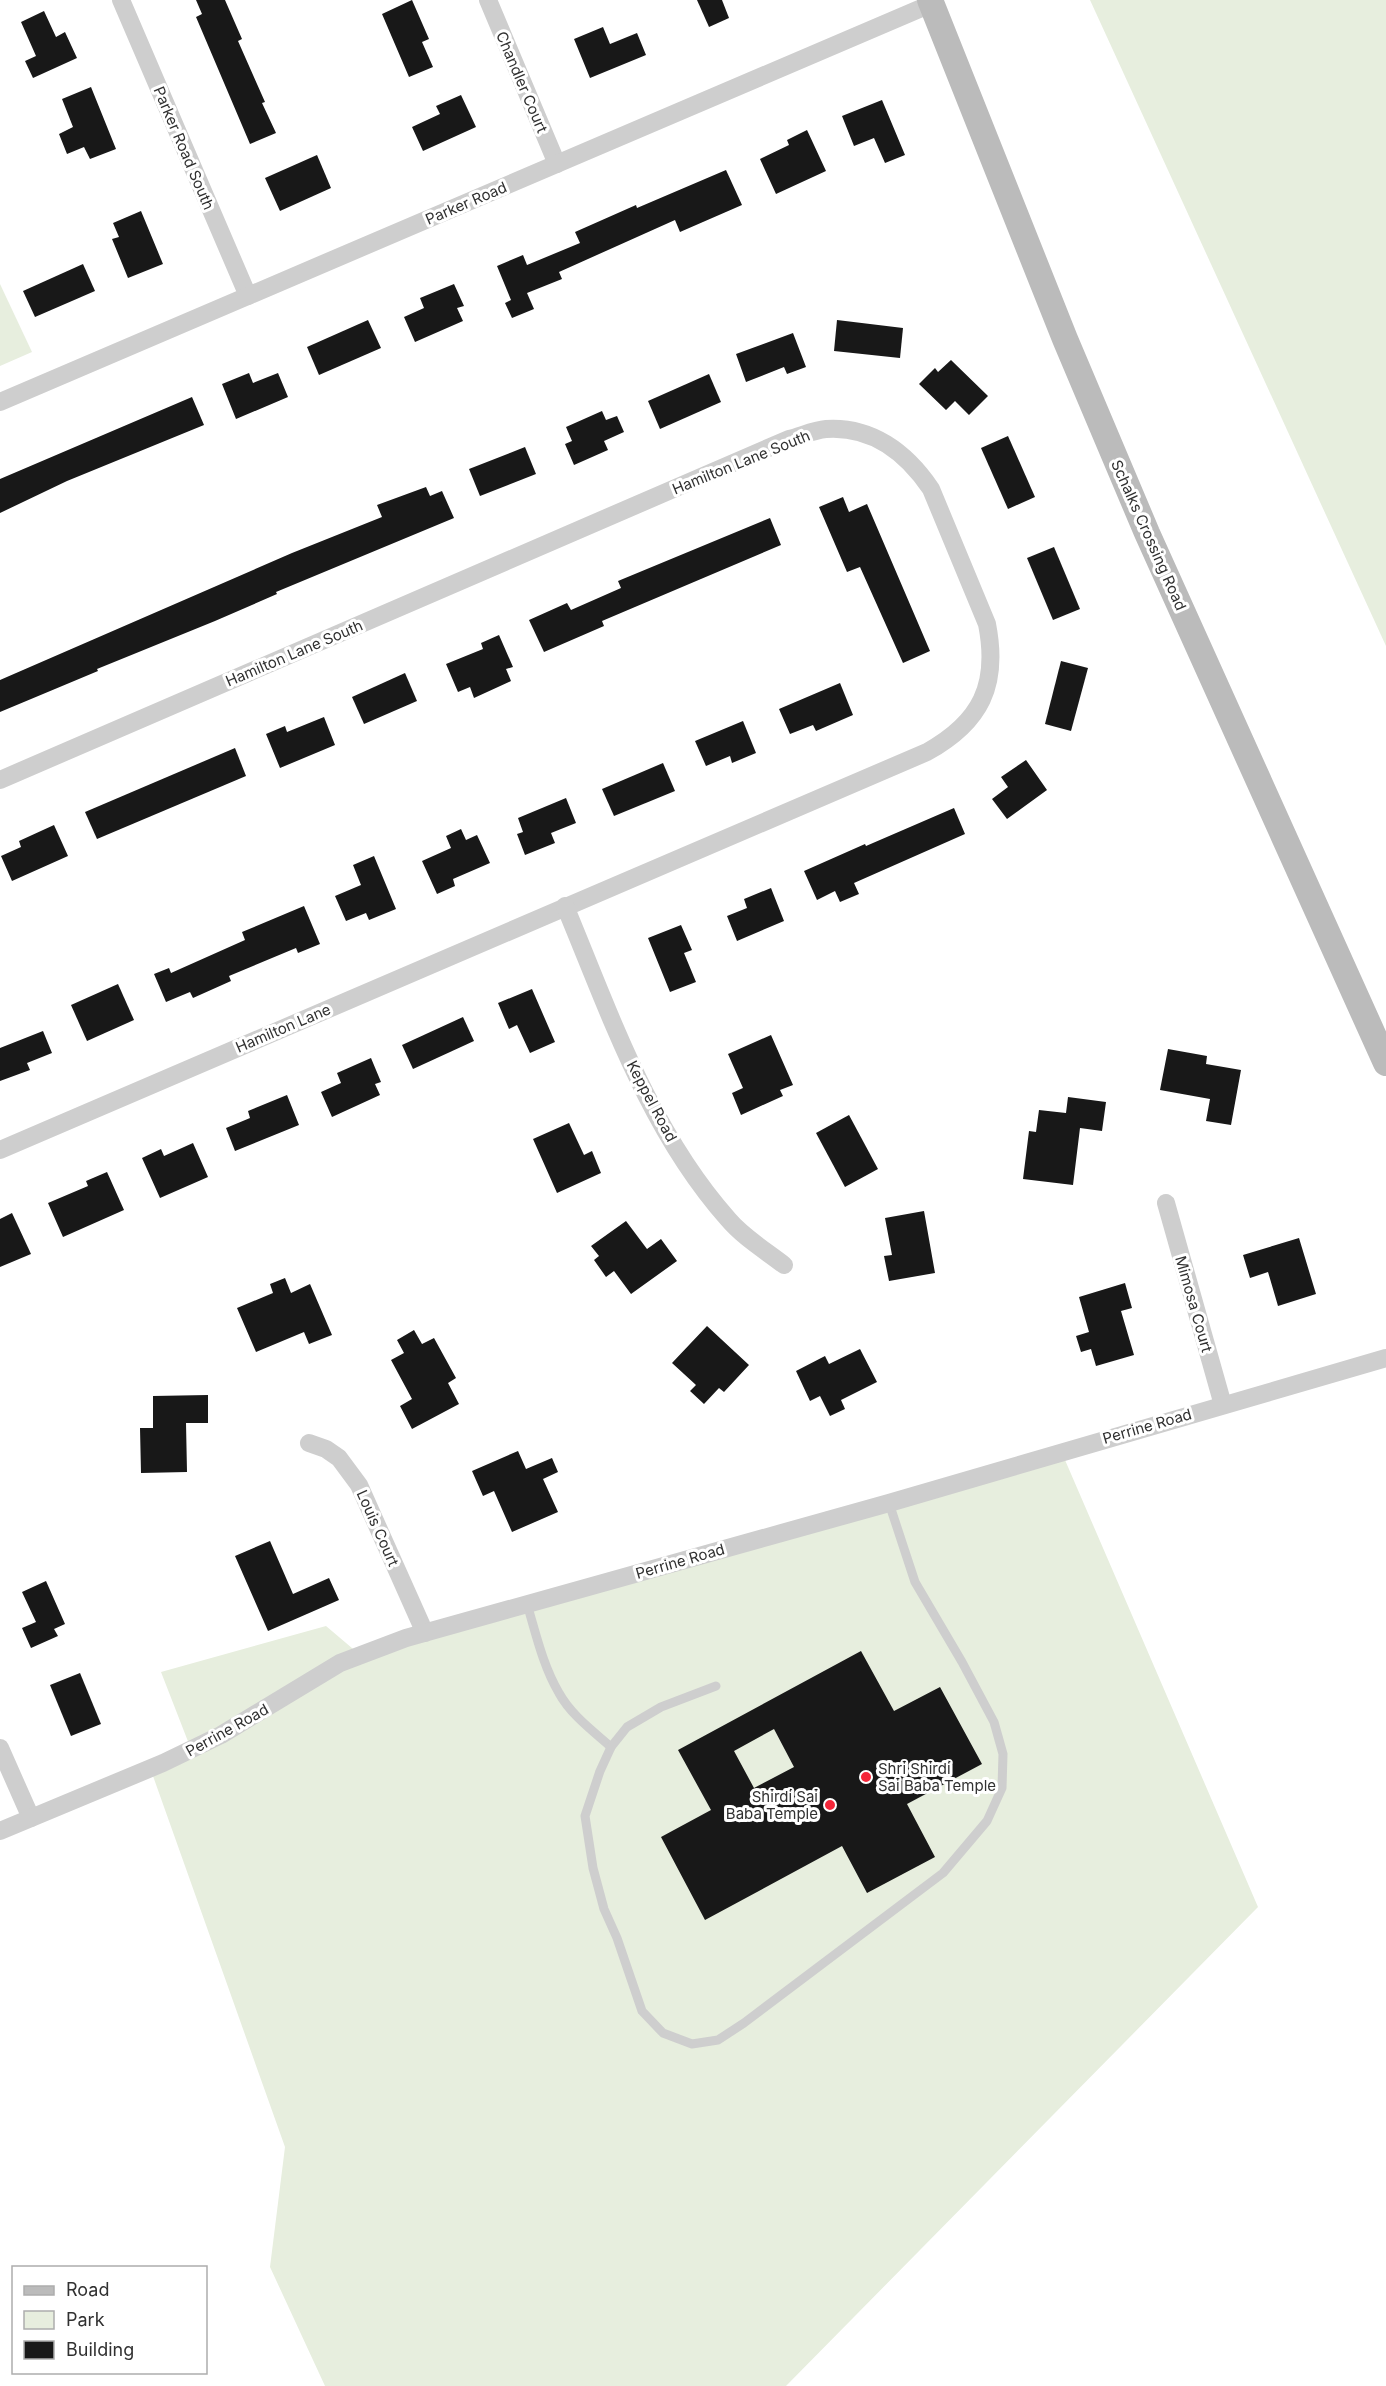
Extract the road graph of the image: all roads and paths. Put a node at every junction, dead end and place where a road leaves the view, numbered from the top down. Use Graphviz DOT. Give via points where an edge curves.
graph roads {
  1 [pos="121,0"];
  2 [pos="488,0"];
  3 [pos="931,2"];
  4 [pos="557,164"];
  5 [pos="248,296"];
  6 [pos="0,402"];
  7 [pos="0,780"];
  8 [pos="565,906"];
  9 [pos="1386,1063"];
  10 [pos="0,1150"];
  11 [pos="1166,1203"];
  12 [pos="784,1265"];
  13 [pos="1386,1358"];
  14 [pos="1223,1405"];
  15 [pos="309,1443"];
  16 [pos="889,1503"];
  17 [pos="528,1604"];
  18 [pos="424,1633"];
  19 [pos="716,1686"];
  20 [pos="611,1747"];
  21 [pos="0,1748"];
  22 [pos="31,1818"];
  23 [pos="0,1831"];
  1 -- 5 [label="street, Parker Road South"];
  2 -- 4 [label="street, Chandler Court"];
  3 -- 4 [label="street, Parker Road"];
  3 -- 9 [label="street, Schalks Crossing Road" via="1147,533"];
  4 -- 5 [label="street, Parker Road"];
  5 -- 6 [label="street, Parker Road"];
  7 -- 8 [label="street, Hamilton Lane South" via="789,439 823,429 852,429 903,454 931,489 987,624 992,660 990,680 974,714 961,730 927,752"];
  8 -- 10 [label="street, Hamilton Lane"];
  8 -- 12 [label="street, Keppel Road" via="624,1048 661,1122 698,1182 730,1221"];
  11 -- 14 [label="street, Mimosa Court"];
  13 -- 14 [label="street, Perrine Road"];
  14 -- 16 [label="street, Perrine Road"];
  15 -- 18 [label="street, Louis Court" via="339,1458 359,1485"];
  16 -- 17 [label="street, Perrine Road"];
  16 -- 20 [label="lane" via="915,1582 988,1712 1003,1754 1002,1788 987,1821 943,1873 718,2040 692,2044 663,2033 642,2011 593,1868 585,1816"];
  17 -- 18 [label="street, Perrine Road"];
  17 -- 20 [label="lane" via="545,1666 559,1695"];
  18 -- 22 [label="street, Perrine Road" via="340,1663 221,1735"];
  19 -- 20 [label="lane" via="661,1707 627,1726"];
  21 -- 22 [label="street"];
  22 -- 23 [label="street, Perrine Road"];
}
